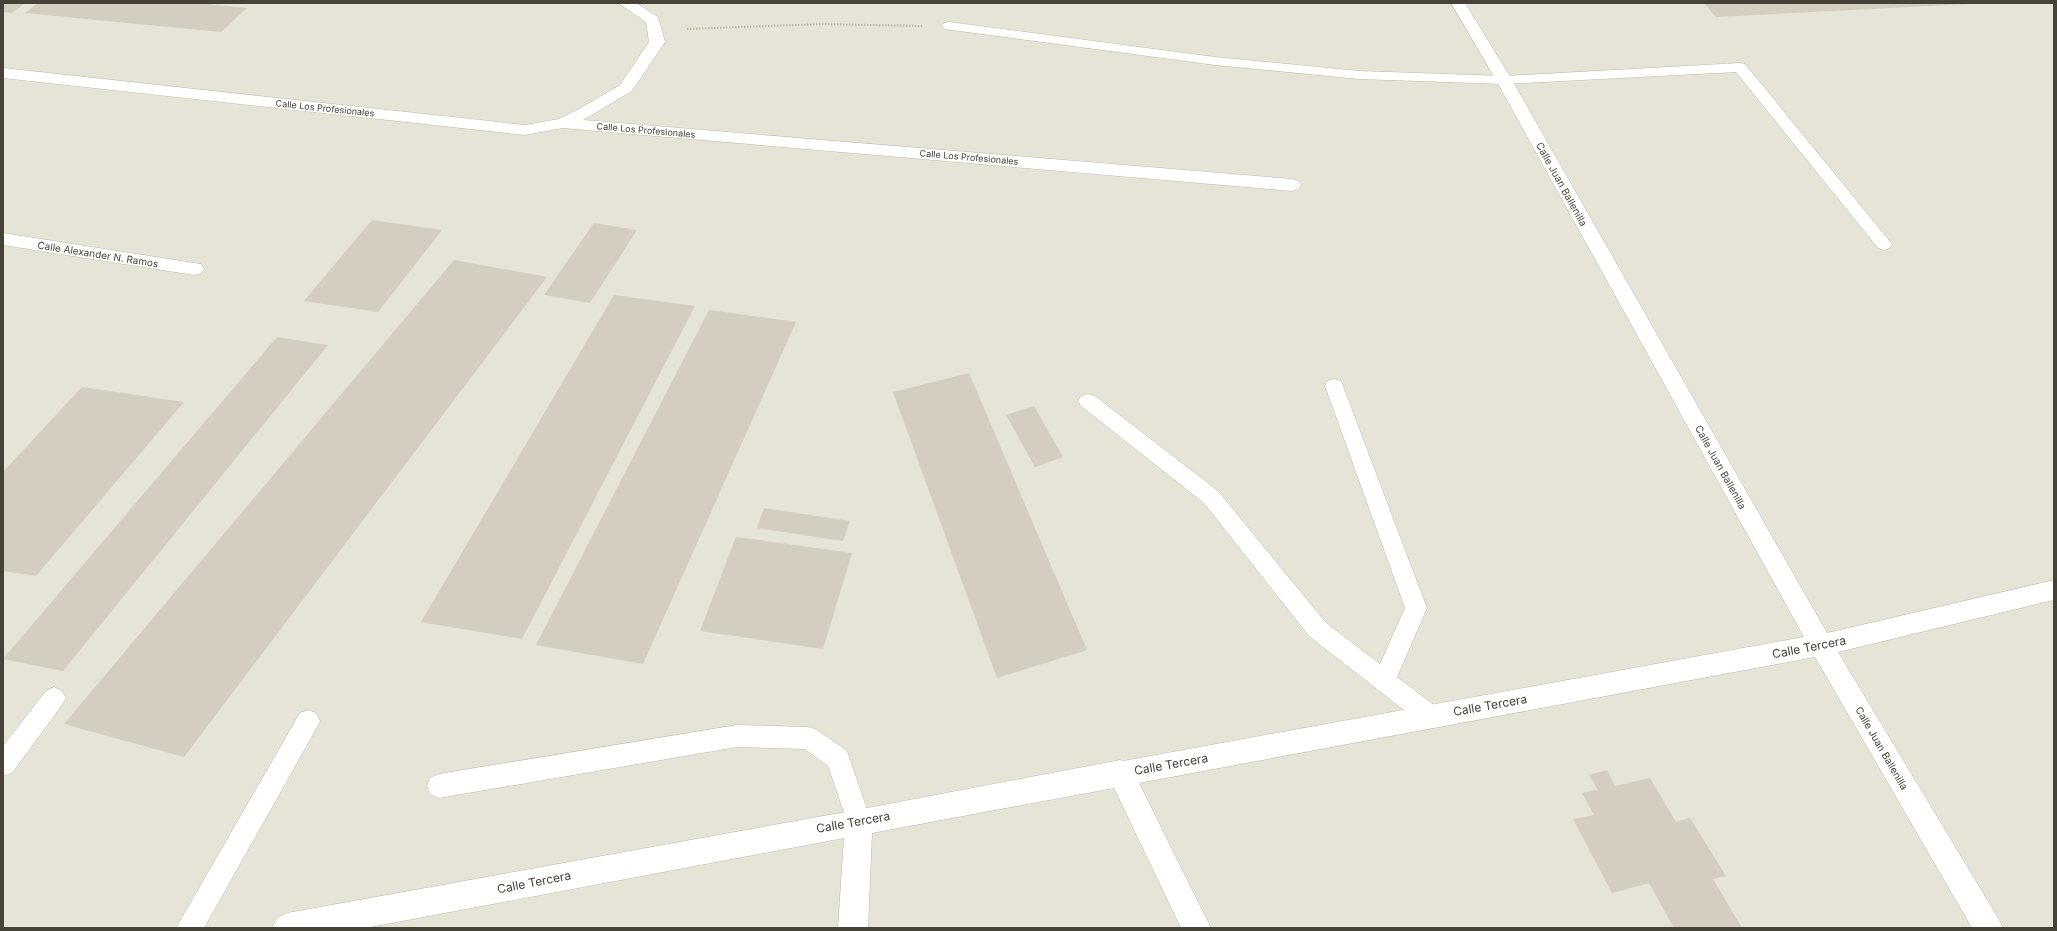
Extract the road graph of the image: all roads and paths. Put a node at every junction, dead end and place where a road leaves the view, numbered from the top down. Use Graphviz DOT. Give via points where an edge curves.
graph roads {
  1 [pos="625,3"];
  2 [pos="1458,3"];
  3 [pos="949,26"];
  4 [pos="655,30"];
  5 [pos="3,72"];
  6 [pos="1504,80"];
  7 [pos="563,122"];
  8 [pos="1292,185"];
  9 [pos="3,239"];
  10 [pos="1884,244"];
  11 [pos="194,269"];
  12 [pos="1334,386"];
  13 [pos="1088,401"];
  14 [pos="2054,590"];
  15 [pos="1822,645"];
  16 [pos="1384,680"];
  17 [pos="54,698"];
  18 [pos="1430,716"];
  19 [pos="308,721"];
  20 [pos="3,765"];
  21 [pos="1120,773"];
  22 [pos="439,786"];
  23 [pos="860,821"];
  24 [pos="190,928"];
  25 [pos="287,928"];
  26 [pos="853,928"];
  27 [pos="1196,928"];
  28 [pos="1988,928"];
  1 -- 4 [label="street" via="653,20"];
  2 -- 6 [label="street, Calle Juan Ballenilla"];
  3 -- 4 [label="path" via="823,24"];
  3 -- 6 [label="lane" via="1215,61 1352,75"];
  4 -- 7 [label="street" via="657,42 626,88 592,109"];
  5 -- 7 [label="street, Calle Los Profesionales" via="525,130"];
  6 -- 10 [label="lane" via="1740,67"];
  6 -- 15 [label="street, Calle Juan Ballenilla"];
  7 -- 8 [label="street, Calle Los Profesionales"];
  9 -- 11 [label="street, Calle Alexander N. Ramos"];
  12 -- 16 [label="lane" via="1416,608"];
  13 -- 16 [label="lane" via="1211,497 1318,630"];
  14 -- 15 [label="street, Calle Tercera"];
  15 -- 18 [label="street, Calle Tercera"];
  15 -- 28 [label="street, Calle Juan Ballenilla"];
  16 -- 18 [label="lane"];
  17 -- 20 [label="lane"];
  18 -- 21 [label="street, Calle Tercera"];
  19 -- 24 [label="lane"];
  21 -- 23 [label="street, Calle Tercera"];
  21 -- 27 [label="street"];
  22 -- 23 [label="lane" via="737,736 809,738 838,759"];
  23 -- 25 [label="street, Calle Tercera"];
  23 -- 26 [label="street"];
}
